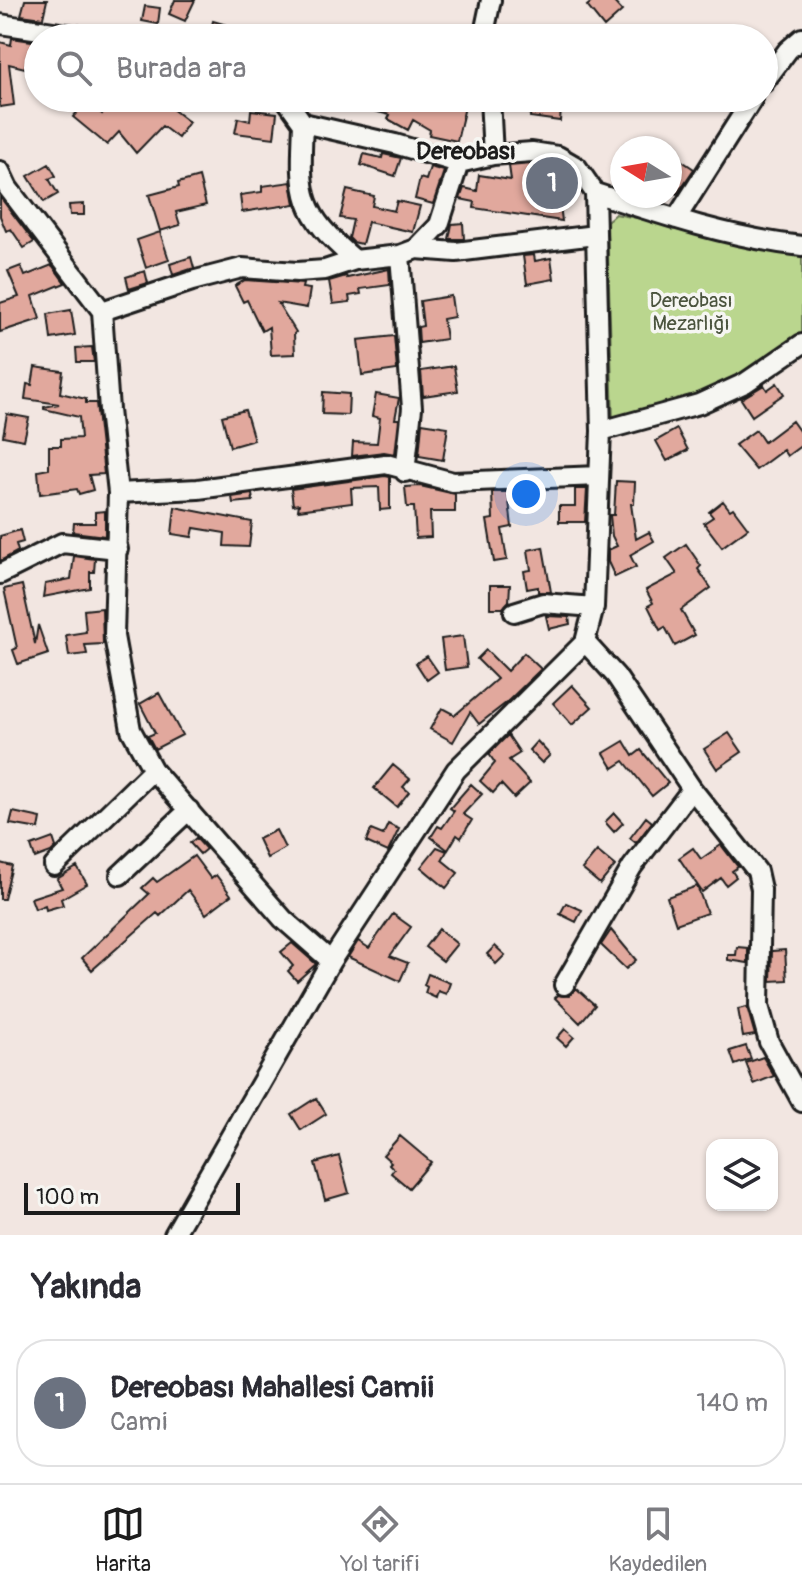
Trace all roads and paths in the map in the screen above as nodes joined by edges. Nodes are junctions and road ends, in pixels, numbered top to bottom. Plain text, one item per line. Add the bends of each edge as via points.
1 (491, 0) edge
2 (0, 24) edge
3 (486, 24) edge
4 (24, 28) edge
5 (802, 38) edge
6 (778, 63) edge
7 (295, 112) edge
8 (491, 112) edge
9 (744, 112) edge
10 (303, 123) junction
11 (493, 155) junction
12 (459, 163) junction
13 (3, 183) edge
14 (595, 193) junction
15 (676, 219) junction
16 (595, 235) junction
17 (802, 246) edge
18 (408, 252) junction
19 (355, 260) junction
20 (102, 311) junction
21 (802, 344) edge
22 (601, 431) junction
23 (405, 472) junction
24 (599, 476) junction
25 (118, 493) junction
26 (118, 549) junction
27 (0, 574) edge
28 (594, 607) junction
29 (514, 612) dead end
30 (585, 642) junction
31 (153, 770) junction
32 (692, 789) junction
33 (189, 810) junction
34 (54, 866) dead end
35 (120, 875) dead end
36 (331, 961) junction
37 (564, 985) dead end
38 (802, 1102) edge
39 (174, 1235) edge

1 - 3 street
2 - 4 street
5 - 6 street
7 - 10 street
8 - 11 street
9 - 15 street
10 - 12 street
10 - 19 street via 301,174 308,209 326,235
11 - 12 street
11 - 14 street via 558,156 577,167
12 - 18 street via 439,225
13 - 20 street
14 - 15 street
14 - 16 street
15 - 17 street
16 - 18 street via 456,252
16 - 22 street
18 - 19 street
18 - 23 street via 412,408
19 - 20 street via 297,272 242,268
20 - 25 street
21 - 22 street via 745,383 699,404
22 - 24 street
23 - 24 street via 453,482
23 - 25 street via 386,464 198,489
24 - 28 street
25 - 26 street
26 - 27 street via 62,543
26 - 31 street via 114,636 131,730
28 - 29 street via 543,603
28 - 30 street
30 - 32 street via 616,676
30 - 36 street via 456,770
31 - 33 street
31 - 34 street
32 - 37 street via 632,867
32 - 38 street via 757,871 759,1006 769,1042
33 - 35 street
33 - 36 street via 283,919
36 - 39 street

